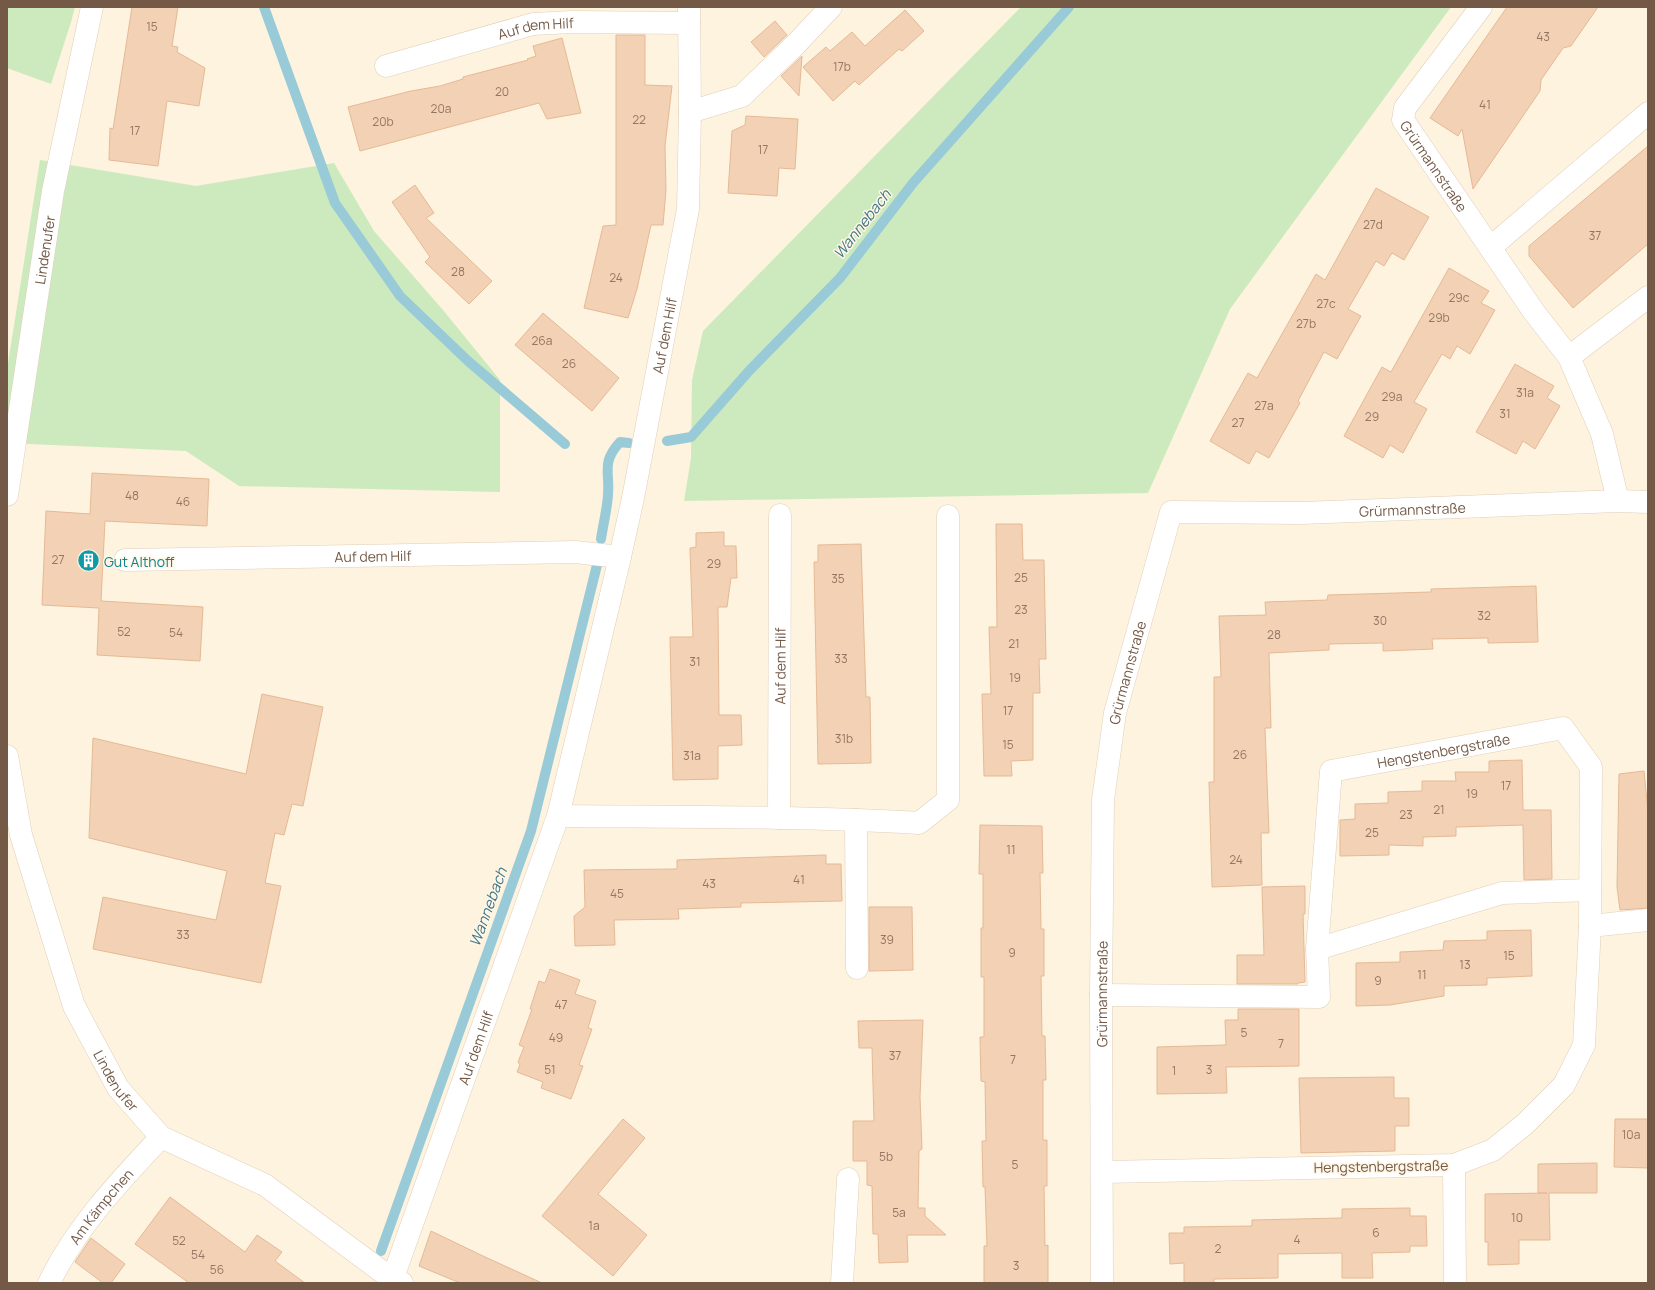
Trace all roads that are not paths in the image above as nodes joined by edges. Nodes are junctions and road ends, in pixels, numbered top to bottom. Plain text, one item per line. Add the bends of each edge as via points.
1 (92, 7) edge
2 (831, 7) edge
3 (1481, 7) edge
4 (689, 15) edge
5 (386, 66) dead end
6 (690, 112) junction
7 (1648, 113) edge
8 (1491, 247) junction
9 (1648, 297) edge
10 (1569, 357) junction
11 (7, 495) edge
12 (1618, 501) junction
13 (1648, 502) edge
14 (780, 515) dead end
15 (948, 516) dead end
16 (611, 556) junction
17 (125, 560) dead end
18 (7, 756) edge
19 (558, 816) junction
20 (779, 818) junction
21 (856, 820) junction
22 (1590, 890) junction
23 (1648, 920) edge
24 (1590, 926) junction
25 (1317, 949) junction
26 (857, 968) dead end
27 (1101, 995) junction
28 (161, 1137) junction
29 (1454, 1165) junction
30 (1103, 1172) junction
31 (848, 1178) dead end
32 (395, 1282) edge
33 (49, 1283) edge
34 (842, 1283) edge
35 (1102, 1283) edge
36 (1455, 1283) edge

1 - 11 street, Lindenufer via 53,192
2 - 6 street via 742,96
3 - 8 street, Grürmannstraße via 1405,108 1403,120
4 - 5 street, Auf dem Hilf via 533,24
4 - 6 street, Auf dem Hilf
6 - 16 street, Auf dem Hilf via 688,209 634,498
7 - 8 street
8 - 10 street, Grürmannstraße via 1534,312
9 - 10 street
10 - 12 street, Grürmannstraße via 1602,434
12 - 13 street, Grürmannstraße
12 - 27 street, Grürmannstraße via 1302,513 1171,512 1115,713 1103,800
14 - 20 street, Auf dem Hilf
15 - 21 street via 948,800 919,823
16 - 17 street, Auf dem Hilf via 575,552
16 - 19 street, Auf dem Hilf
18 - 28 street, Lindenufer via 22,835 74,1006 118,1088
19 - 20 street
19 - 32 street, Auf dem Hilf
20 - 21 street
21 - 26 street
22 - 24 street, Hengstenbergstraße
22 - 25 street via 1502,893
22 - 25 street, Hengstenbergstraße via 1591,767 1563,728 1331,771
23 - 24 street
24 - 29 street, Hengstenbergstraße via 1584,1045 1564,1085 1525,1124 1493,1150
25 - 27 street, Hengstenbergstraße via 1319,997
27 - 30 street, Grürmannstraße
28 - 32 street, Lindenufer via 265,1185
28 - 33 street, Am Kämpchen via 77,1233
29 - 30 street, Hengstenbergstraße
29 - 36 street
30 - 35 street, Grürmannstraße
31 - 34 street

